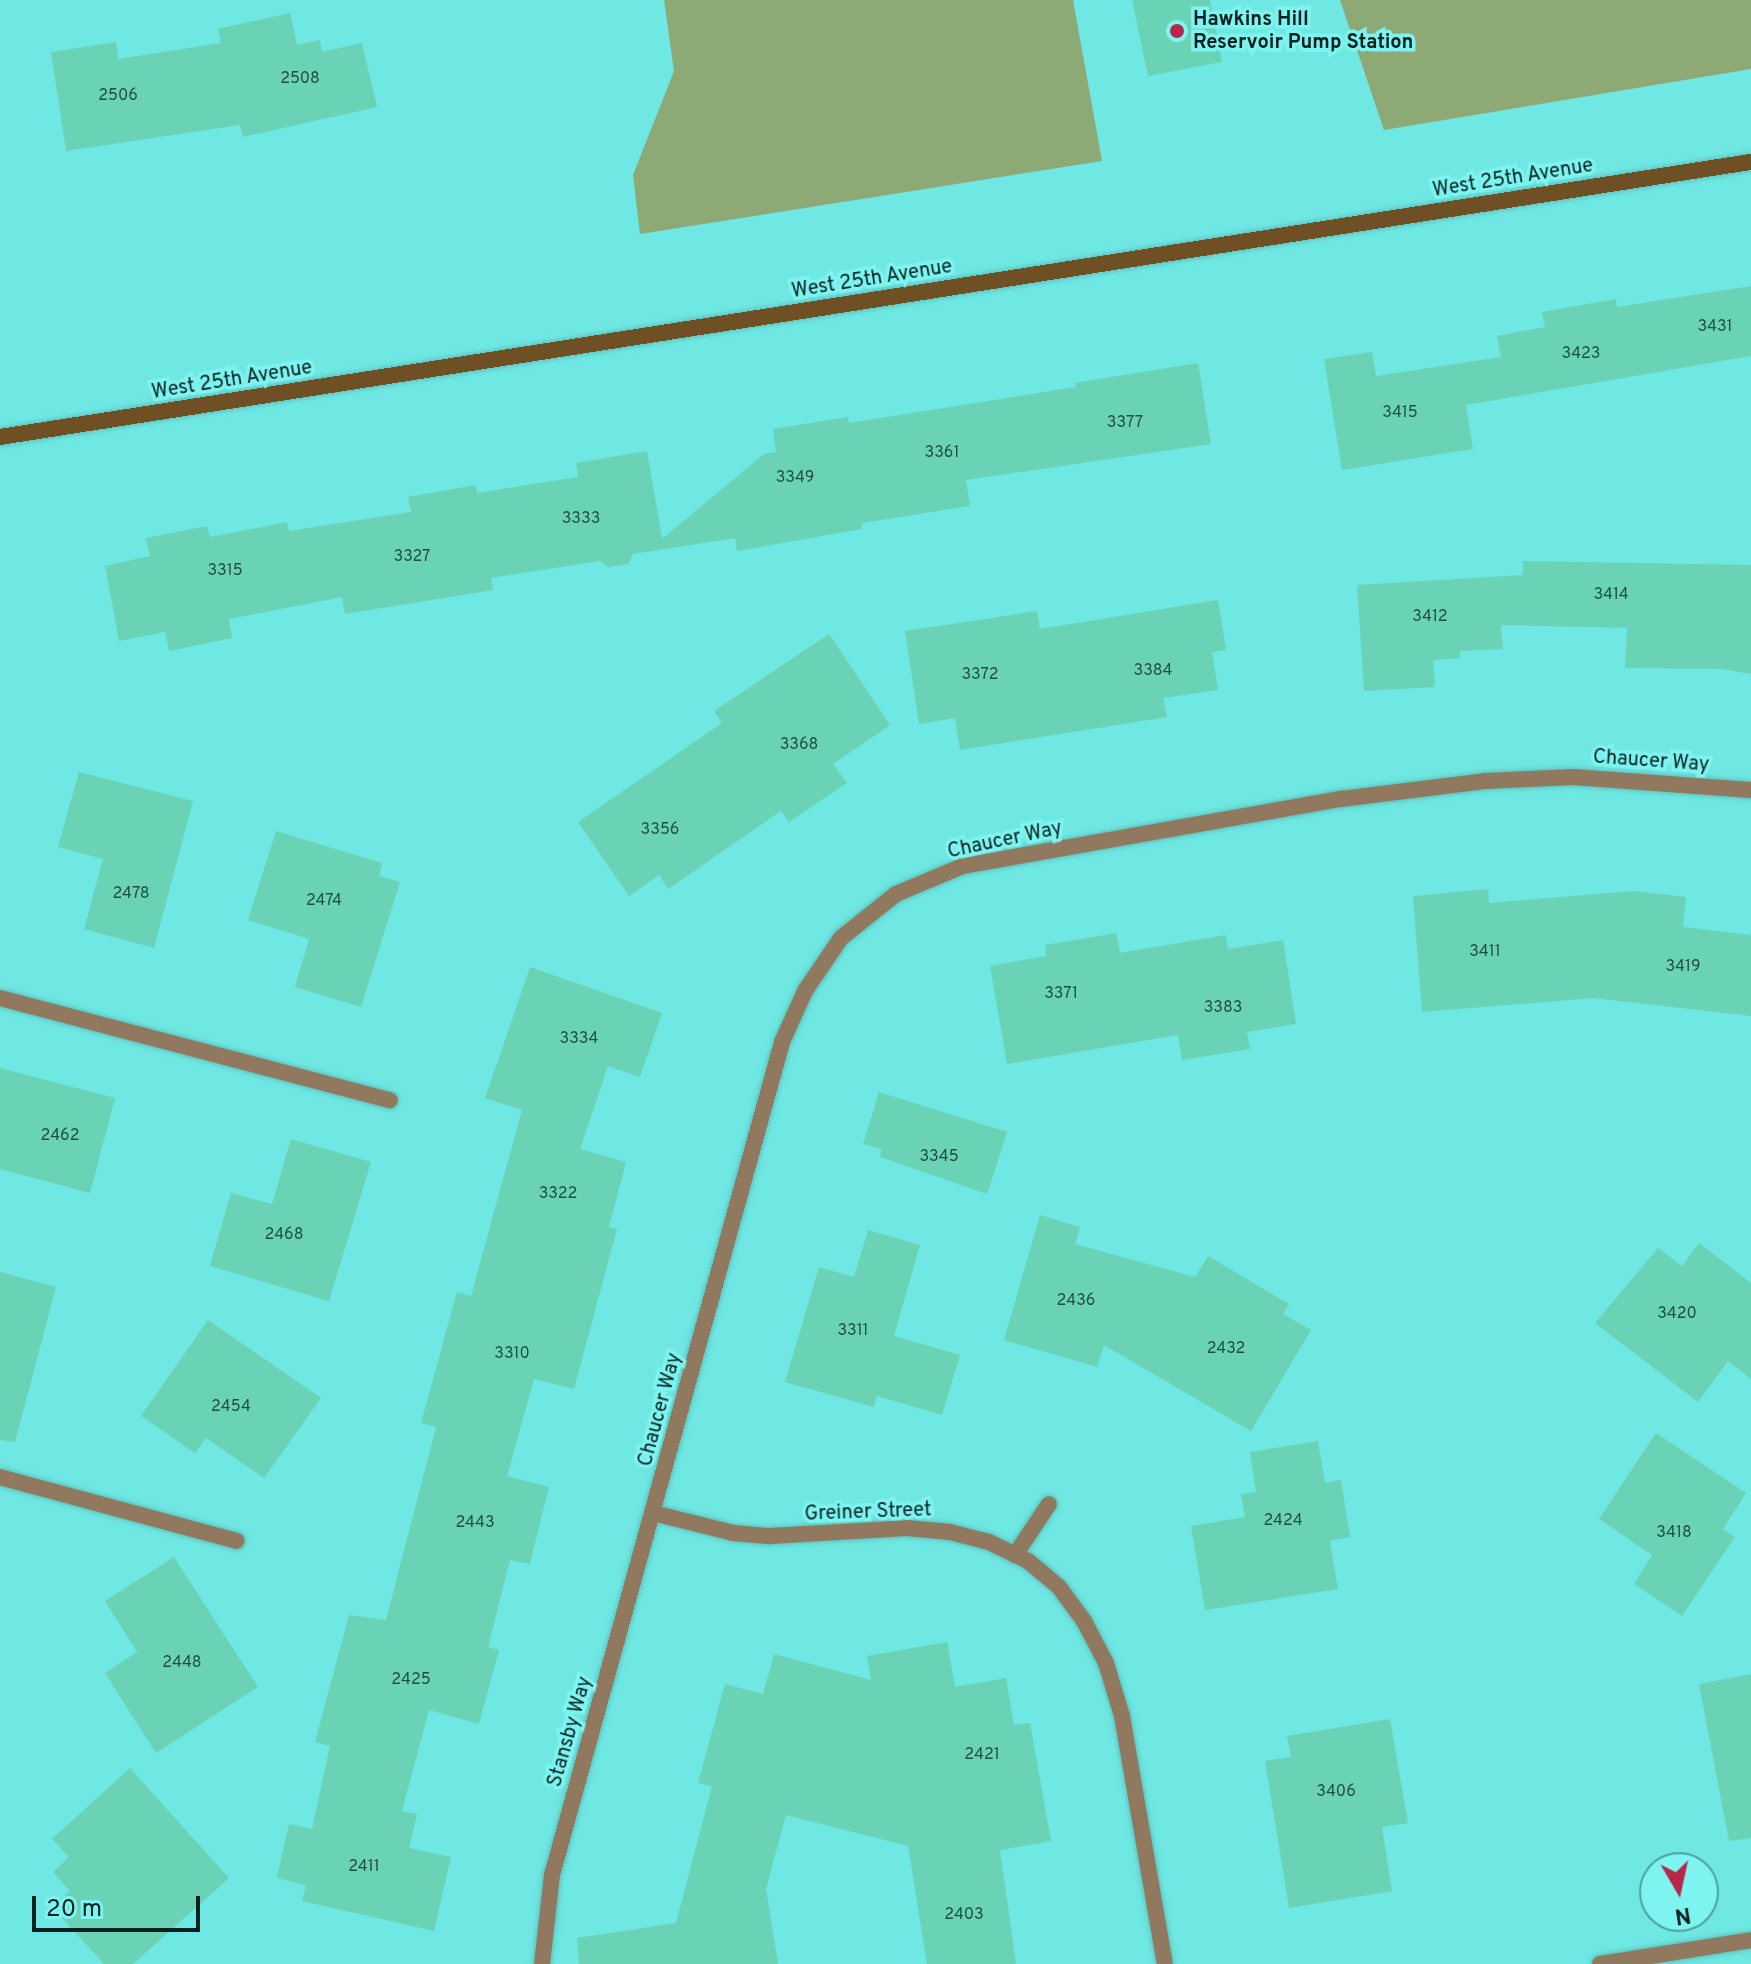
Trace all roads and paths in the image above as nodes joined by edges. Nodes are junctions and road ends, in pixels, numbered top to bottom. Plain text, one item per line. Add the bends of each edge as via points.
1 (1751, 162) edge
2 (0, 437) edge
3 (1751, 790) edge
4 (0, 998) edge
5 (390, 1100) dead end
6 (0, 1477) edge
7 (1049, 1504) dead end
8 (653, 1513) junction
9 (237, 1541) dead end
10 (1015, 1555) junction
11 (1751, 1940) edge
12 (542, 1964) edge
13 (1165, 1964) edge
14 (1600, 1964) edge

1 - 2 street, West 25th Avenue
3 - 8 street, Chaucer Way via 1573,777 1394,791 963,866 896,894 841,938 805,991 782,1042
4 - 5 street
6 - 9 street
7 - 10 street
8 - 10 street, Greiner Street via 703,1527 770,1536 907,1528 950,1532
8 - 12 street, Stansby Way via 552,1875
10 - 13 street, Greiner Street via 1059,1587 1106,1663 1122,1716
11 - 14 street

